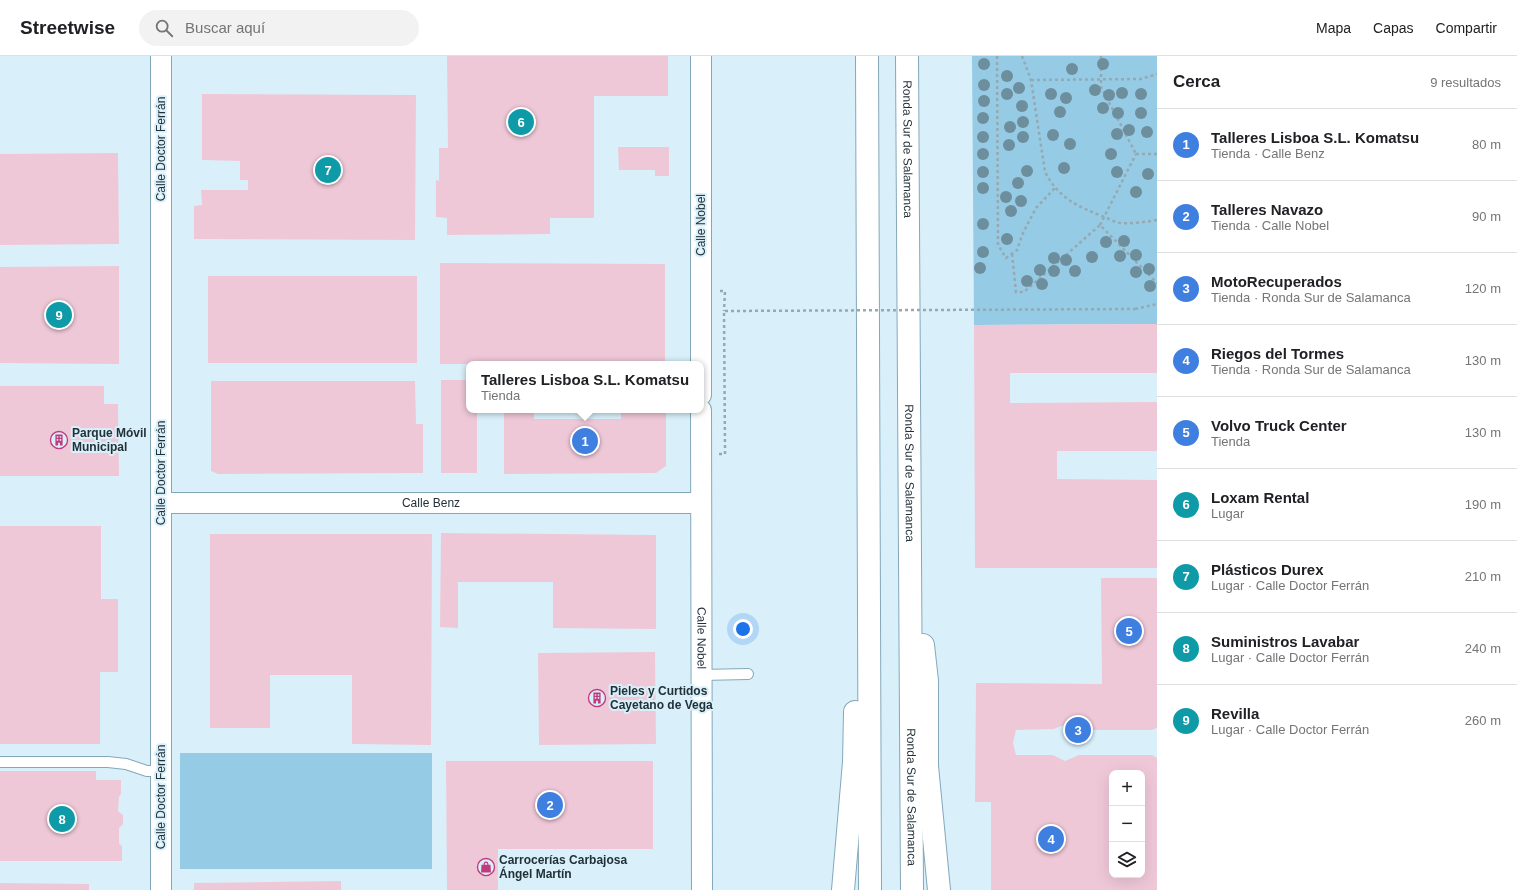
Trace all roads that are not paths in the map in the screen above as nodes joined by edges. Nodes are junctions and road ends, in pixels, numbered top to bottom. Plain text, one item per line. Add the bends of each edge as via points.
1 (161, 56) edge
2 (701, 56) edge
3 (867, 56) edge
4 (907, 56) edge
5 (701, 361) edge
6 (701, 413) edge
7 (161, 503) junction
8 (701, 503) junction
9 (910, 512) junction
10 (870, 521) junction
11 (748, 674) dead end
12 (701, 675) junction
13 (0, 762) edge
14 (161, 771) junction
15 (161, 890) edge
16 (702, 890) edge
17 (843, 890) edge
18 (870, 890) edge
19 (912, 890) edge
20 (939, 890) edge

1 - 7 street, Calle Doctor Ferrán
2 - 5 street, Calle Nobel
3 - 10 highway
4 - 9 highway, Ronda Sur de Salamanca
6 - 8 street, Calle Nobel
7 - 8 street, Calle Benz
7 - 14 street, Calle Doctor Ferrán
8 - 12 street, Calle Nobel
9 - 19 highway, Ronda Sur de Salamanca
9 - 20 highway via 927,681 927,766
10 - 17 highway
10 - 18 highway
11 - 12 lane
12 - 16 street, Calle Nobel
13 - 14 lane via 108,762 136,766 147,771
14 - 15 street, Calle Doctor Ferrán

